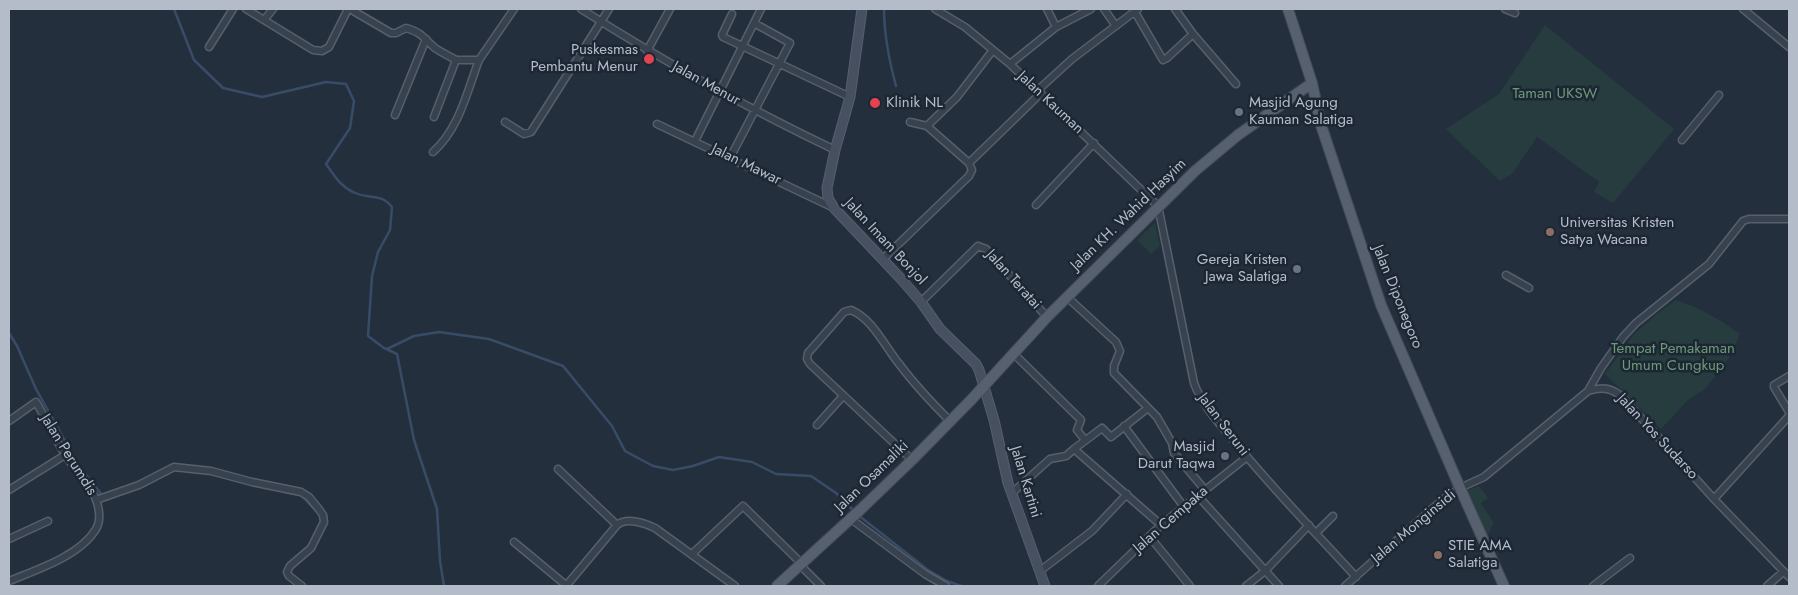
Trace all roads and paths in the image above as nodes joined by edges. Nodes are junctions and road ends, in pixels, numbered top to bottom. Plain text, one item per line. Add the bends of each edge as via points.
1 (233, 9) edge
2 (246, 9) edge
3 (273, 9) edge
4 (349, 9) edge
5 (514, 9) edge
6 (581, 9) edge
7 (609, 9) edge
8 (670, 9) edge
9 (761, 9) edge
10 (862, 9) edge
11 (935, 9) edge
12 (1047, 9) edge
13 (1091, 9) edge
14 (1104, 9) edge
15 (1175, 9) edge
16 (1288, 9) edge
17 (1505, 9) edge
18 (1743, 9) edge
19 (1137, 10) edge
20 (1515, 13) dead end
21 (732, 14) dead end
22 (264, 20) junction
23 (600, 21) junction
24 (754, 23) junction
25 (1116, 26) junction
26 (1056, 27) junction
27 (1194, 34) junction
28 (426, 39) junction
29 (742, 46) junction
30 (209, 47) dead end
31 (1789, 47) edge
32 (993, 50) junction
33 (647, 51) junction
34 (456, 60) junction
35 (479, 60) junction
36 (780, 64) junction
37 (1010, 64) junction
38 (1312, 83) junction
39 (1236, 84) dead end
40 (720, 92) junction
41 (1040, 92) junction
42 (1719, 95) dead end
43 (850, 96) junction
44 (755, 110) junction
45 (395, 115) dead end
46 (434, 117) dead end
47 (505, 122) dead end
48 (910, 122) dead end
49 (657, 124) dead end
50 (927, 126) junction
51 (1682, 140) dead end
52 (695, 141) junction
53 (1094, 143) junction
54 (835, 150) junction
55 (433, 152) dead end
56 (730, 158) junction
57 (969, 163) junction
58 (1036, 205) dead end
59 (1158, 206) junction
60 (834, 208) junction
61 (1789, 219) edge
62 (883, 259) junction
63 (1506, 275) dead end
64 (1529, 288) dead end
65 (1067, 297) junction
66 (921, 302) junction
67 (1047, 317) junction
68 (1013, 353) junction
69 (1789, 376) edge
70 (983, 385) junction
71 (1588, 391) junction
72 (843, 396) junction
73 (1148, 408) junction
74 (1789, 412) edge
75 (1789, 416) edge
76 (9, 421) edge
77 (950, 421) junction
78 (817, 425) dead end
79 (1124, 426) junction
80 (1085, 440) junction
81 (1074, 449) junction
82 (65, 455) junction
83 (1247, 457) junction
84 (912, 460) junction
85 (558, 469) dead end
86 (1460, 488) junction
87 (9, 490) edge
88 (1205, 490) junction
89 (1012, 492) junction
90 (1127, 494) junction
91 (1198, 496) junction
92 (102, 498) junction
93 (1714, 499) junction
94 (1184, 507) junction
95 (854, 516) junction
96 (1333, 516) dead end
97 (48, 521) dead end
98 (617, 525) junction
99 (1161, 525) junction
100 (1309, 525) junction
101 (1316, 533) junction
102 (1150, 537) junction
103 (9, 539) edge
104 (514, 542) dead end
105 (692, 554) junction
106 (1630, 558) dead end
107 (800, 564) junction
108 (1265, 570) junction
109 (1040, 572) junction
110 (1783, 572) junction
111 (1356, 577) junction
112 (1789, 577) edge
113 (9, 581) edge
114 (302, 586) edge
115 (567, 586) edge
116 (735, 586) edge
117 (778, 586) edge
118 (821, 586) edge
119 (946, 586) edge
120 (1045, 586) edge
121 (1098, 586) edge
122 (1190, 586) edge
123 (1246, 586) edge
124 (1279, 586) edge
125 (1347, 586) edge
126 (1504, 586) edge
127 (1593, 586) edge
128 (1767, 586) edge

1 - 30 street
2 - 22 street
3 - 22 street
4 - 22 street via 329,47 322,51 313,50
4 - 28 street via 391,33 406,28
5 - 35 street
6 - 23 street, Jalan Menur
7 - 23 street
8 - 33 street
9 - 24 street
10 - 43 main road, Jalan Imam Bonjol
11 - 32 street, Jalan Kauman via 965,27
12 - 26 street
13 - 26 street
14 - 25 street
15 - 27 street
16 - 38 main road, Jalan Diponegoro
17 - 20 street
18 - 31 street
19 - 25 street
19 - 27 street via 1163,60
21 - 29 street via 722,36
23 - 33 street, Jalan Menur
23 - 47 street via 531,132 524,134
24 - 29 street
24 - 36 street via 790,42
25 - 41 street via 1072,59
26 - 37 street
27 - 39 street
28 - 34 street
28 - 45 street
29 - 36 street
29 - 40 street
32 - 37 street, Jalan Kauman
32 - 50 street via 957,97
33 - 40 street, Jalan Menur
34 - 35 street
34 - 46 street
35 - 55 street via 456,122 444,142
36 - 43 street
36 - 44 street
37 - 41 street, Jalan Kauman
38 - 59 main road, Jalan KH. Wahid Hasyim via 1238,136
38 - 86 main road, Jalan Diponegoro via 1321,126 1381,305
40 - 44 street, Jalan Menur
40 - 52 street
41 - 53 street, Jalan Kauman
41 - 57 street
42 - 51 street
43 - 54 main road, Jalan Imam Bonjol
44 - 54 street, Jalan Menur
44 - 56 street
48 - 50 street
49 - 52 street, Jalan Mawar
50 - 57 street
52 - 56 street, Jalan Mawar
53 - 58 street
53 - 59 street, Jalan Kauman
54 - 60 main road, Jalan Imam Bonjol via 827,188
56 - 60 street, Jalan Mawar
57 - 62 street via 972,168 969,176
59 - 65 main road, Jalan KH. Wahid Hasyim
59 - 83 street, Jalan Seruni via 1194,383 1204,404
60 - 62 main road, Jalan Imam Bonjol
61 - 71 street via 1749,219 1743,222 1709,264 1636,323 1601,368
62 - 66 main road, Jalan Imam Bonjol
63 - 64 street
65 - 67 main road, Jalan KH. Wahid Hasyim
65 - 73 street via 1116,342 1120,351 1114,373
66 - 67 street, Jalan Teratai via 978,246 986,249
66 - 70 main road, Jalan Imam Bonjol via 940,329 976,364
67 - 68 main road, Jalan KH. Wahid Hasyim
68 - 70 main road, Jalan KH. Wahid Hasyim
68 - 80 street via 1081,420 1077,430
69 - 74 street via 1774,385
70 - 77 main road, Jalan Osamaliki
70 - 89 main road, Jalan Kartini
71 - 86 street via 1484,477
71 - 93 street, Jalan Yos Sudarso via 1604,388 1619,394
72 - 77 street via 807,359 808,353 844,312 851,310 866,319 900,366
72 - 78 street
72 - 84 street
73 - 79 street
73 - 88 street via 1164,428 1174,453
75 - 93 street
76 - 82 street, Jalan Perumdis via 36,402
77 - 84 main road, Jalan Osamaliki
79 - 80 street via 1111,437 1102,428
79 - 94 street
80 - 81 street
81 - 89 street via 1066,456 1050,459
81 - 90 street
82 - 87 street
82 - 92 street, Jalan Perumdis
83 - 88 street, Jalan Cempaka
83 - 100 street, Jalan Seruni
84 - 95 main road, Jalan Osamaliki
85 - 98 street
86 - 111 street, Jalan Monginsidi
86 - 126 main road, Jalan Diponegoro
88 - 91 street, Jalan Cempaka
89 - 109 main road, Jalan Kartini
90 - 99 street
90 - 109 street via 1082,540
91 - 94 street, Jalan Cempaka
91 - 108 street
92 - 113 street, Jalan Perumdis via 96,530 81,545 52,563
92 - 114 street via 140,485 174,467 211,470 301,492 318,508 324,522 311,548 287,572
93 - 110 street, Jalan Yos Sudarso
94 - 99 street, Jalan Cempaka
95 - 107 main road, Jalan Osamaliki
95 - 119 street via 926,574
96 - 101 street
97 - 103 street
98 - 105 street via 626,521 647,525
98 - 115 street
99 - 102 street, Jalan Cempaka
100 - 101 street, Jalan Seruni
100 - 108 street
101 - 111 street, Jalan Seruni
102 - 121 street, Jalan Cempaka
102 - 122 street
104 - 115 street
105 - 107 street via 743,506
105 - 116 street
106 - 127 street
107 - 117 main road, Jalan Osamaliki
107 - 118 street
108 - 123 street
108 - 124 street
109 - 120 main road, Jalan Kartini
110 - 112 street, Jalan Yos Sudarso
110 - 128 street
111 - 125 street, Jalan Monginsidi

